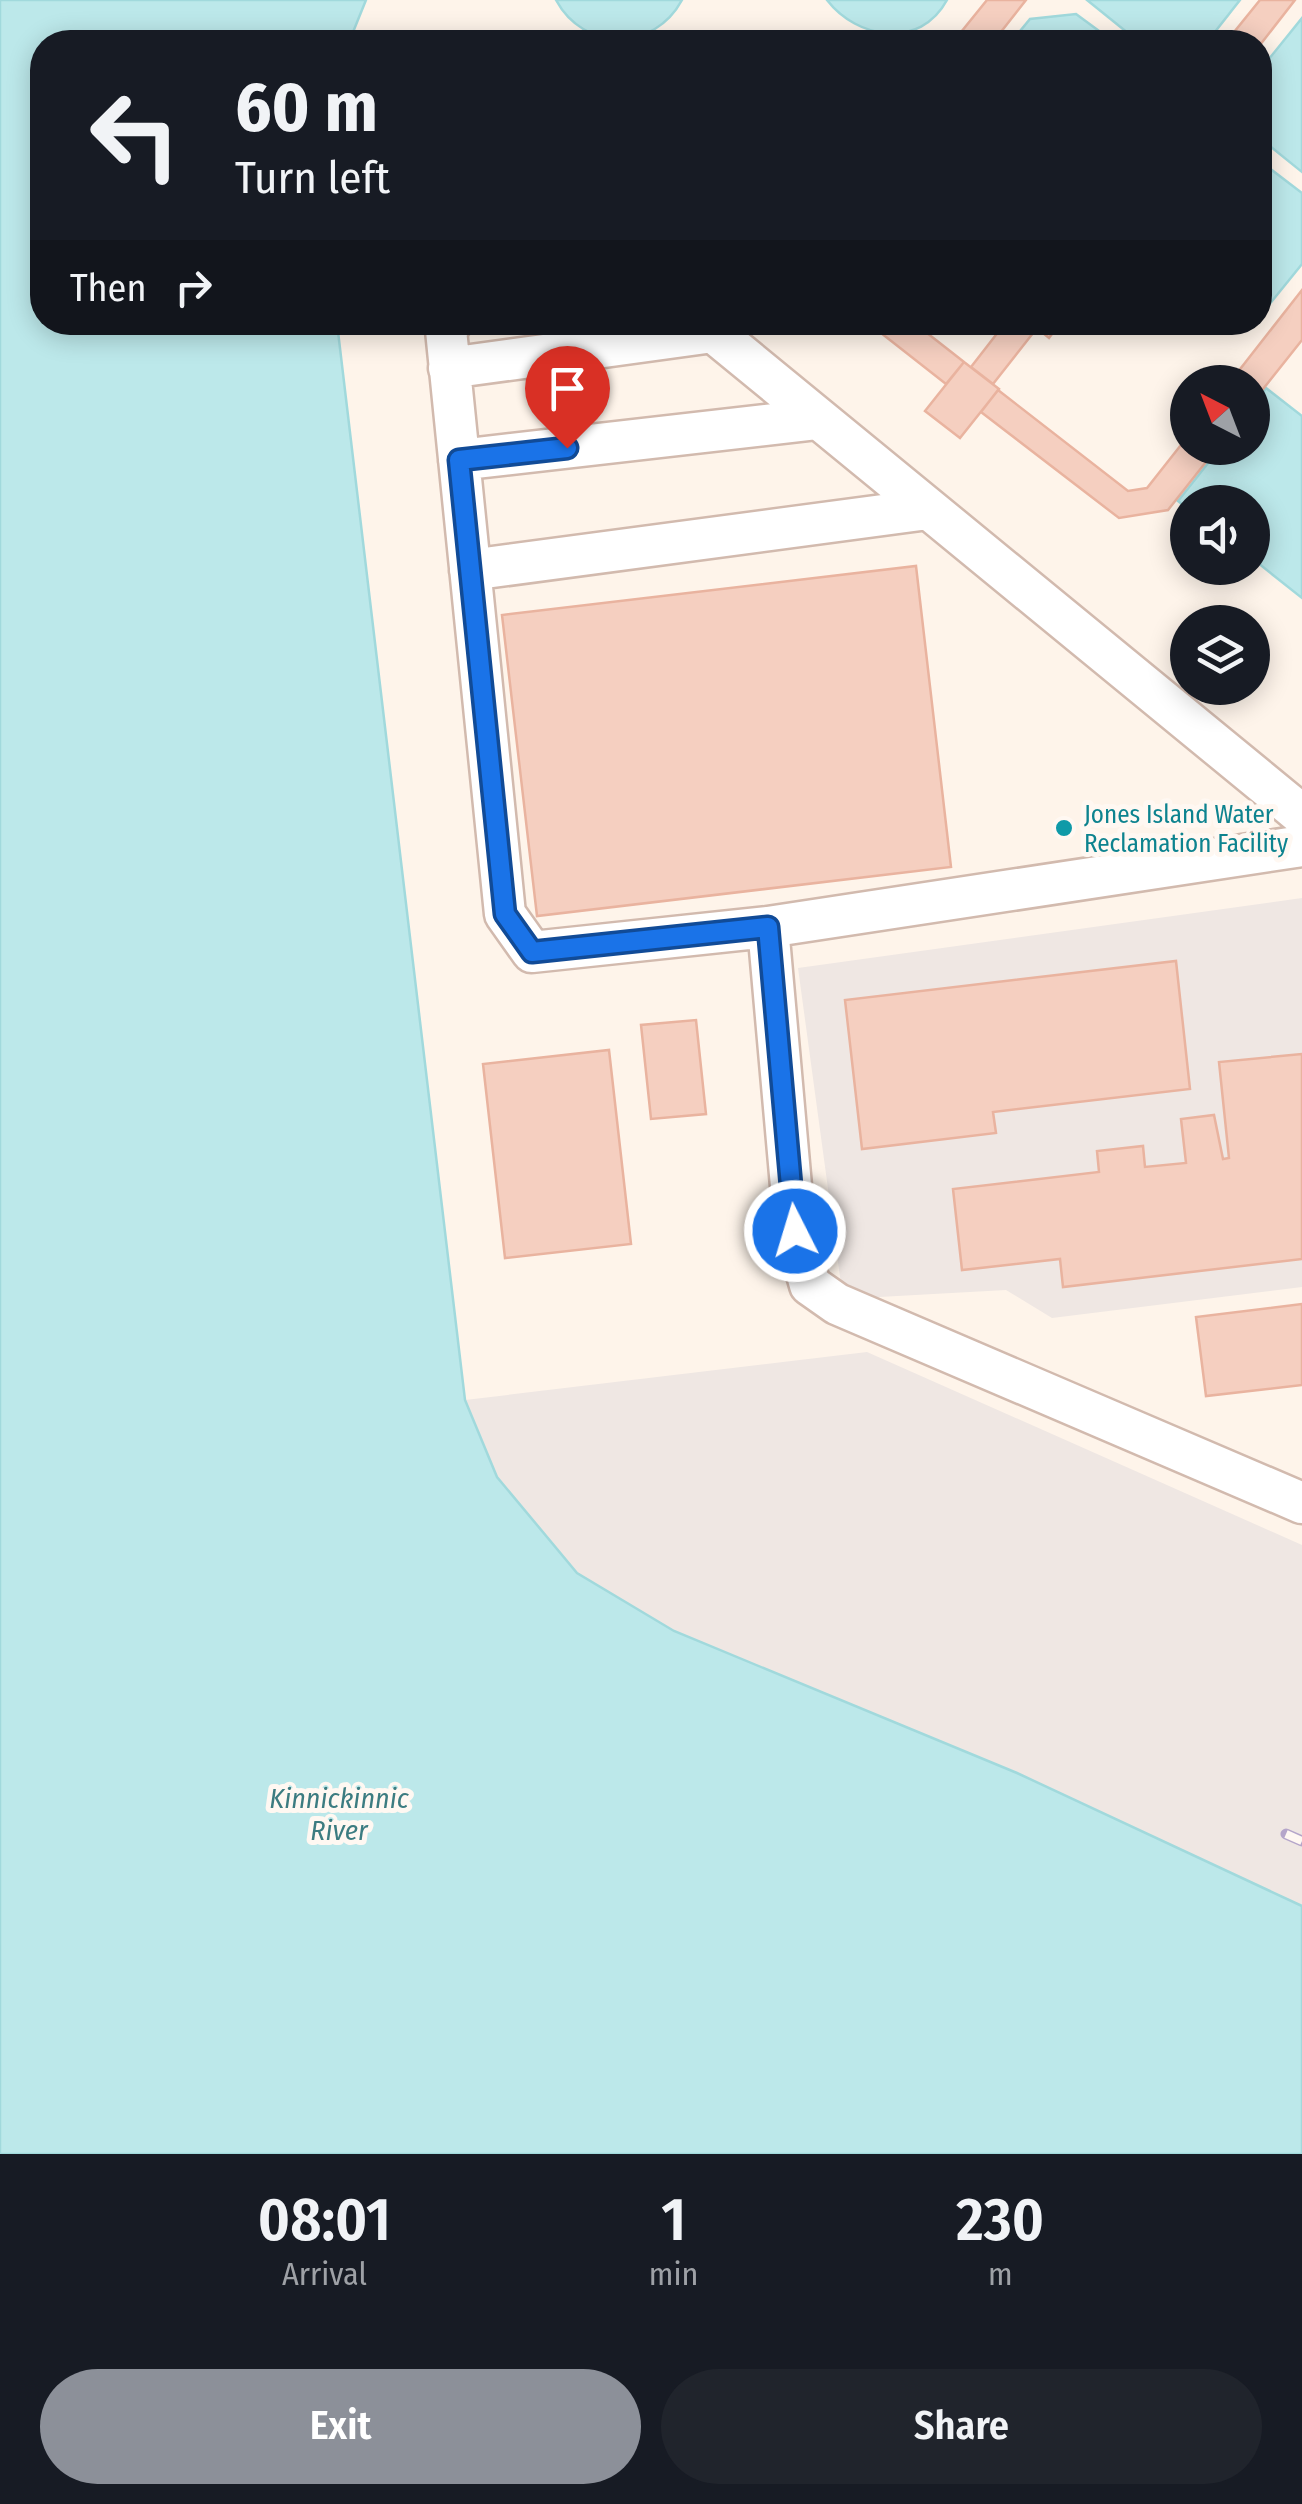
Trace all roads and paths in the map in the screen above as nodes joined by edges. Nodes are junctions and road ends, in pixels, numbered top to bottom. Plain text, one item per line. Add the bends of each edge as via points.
1 (447, 335) edge
2 (662, 335) edge
3 (716, 335) edge
4 (450, 368) junction
5 (818, 419) junction
6 (459, 460) junction
7 (928, 509) junction
8 (470, 570) junction
9 (1302, 815) edge
10 (1302, 846) edge
11 (768, 927) junction
12 (1302, 1504) edge

1 - 4 lane
2 - 4 lane
3 - 5 lane
4 - 6 lane
5 - 6 lane
5 - 7 lane
6 - 8 lane
7 - 8 lane
7 - 9 lane
8 - 11 lane via 505,914 532,952
10 - 11 lane
11 - 12 lane via 795,1231 810,1285 837,1304

